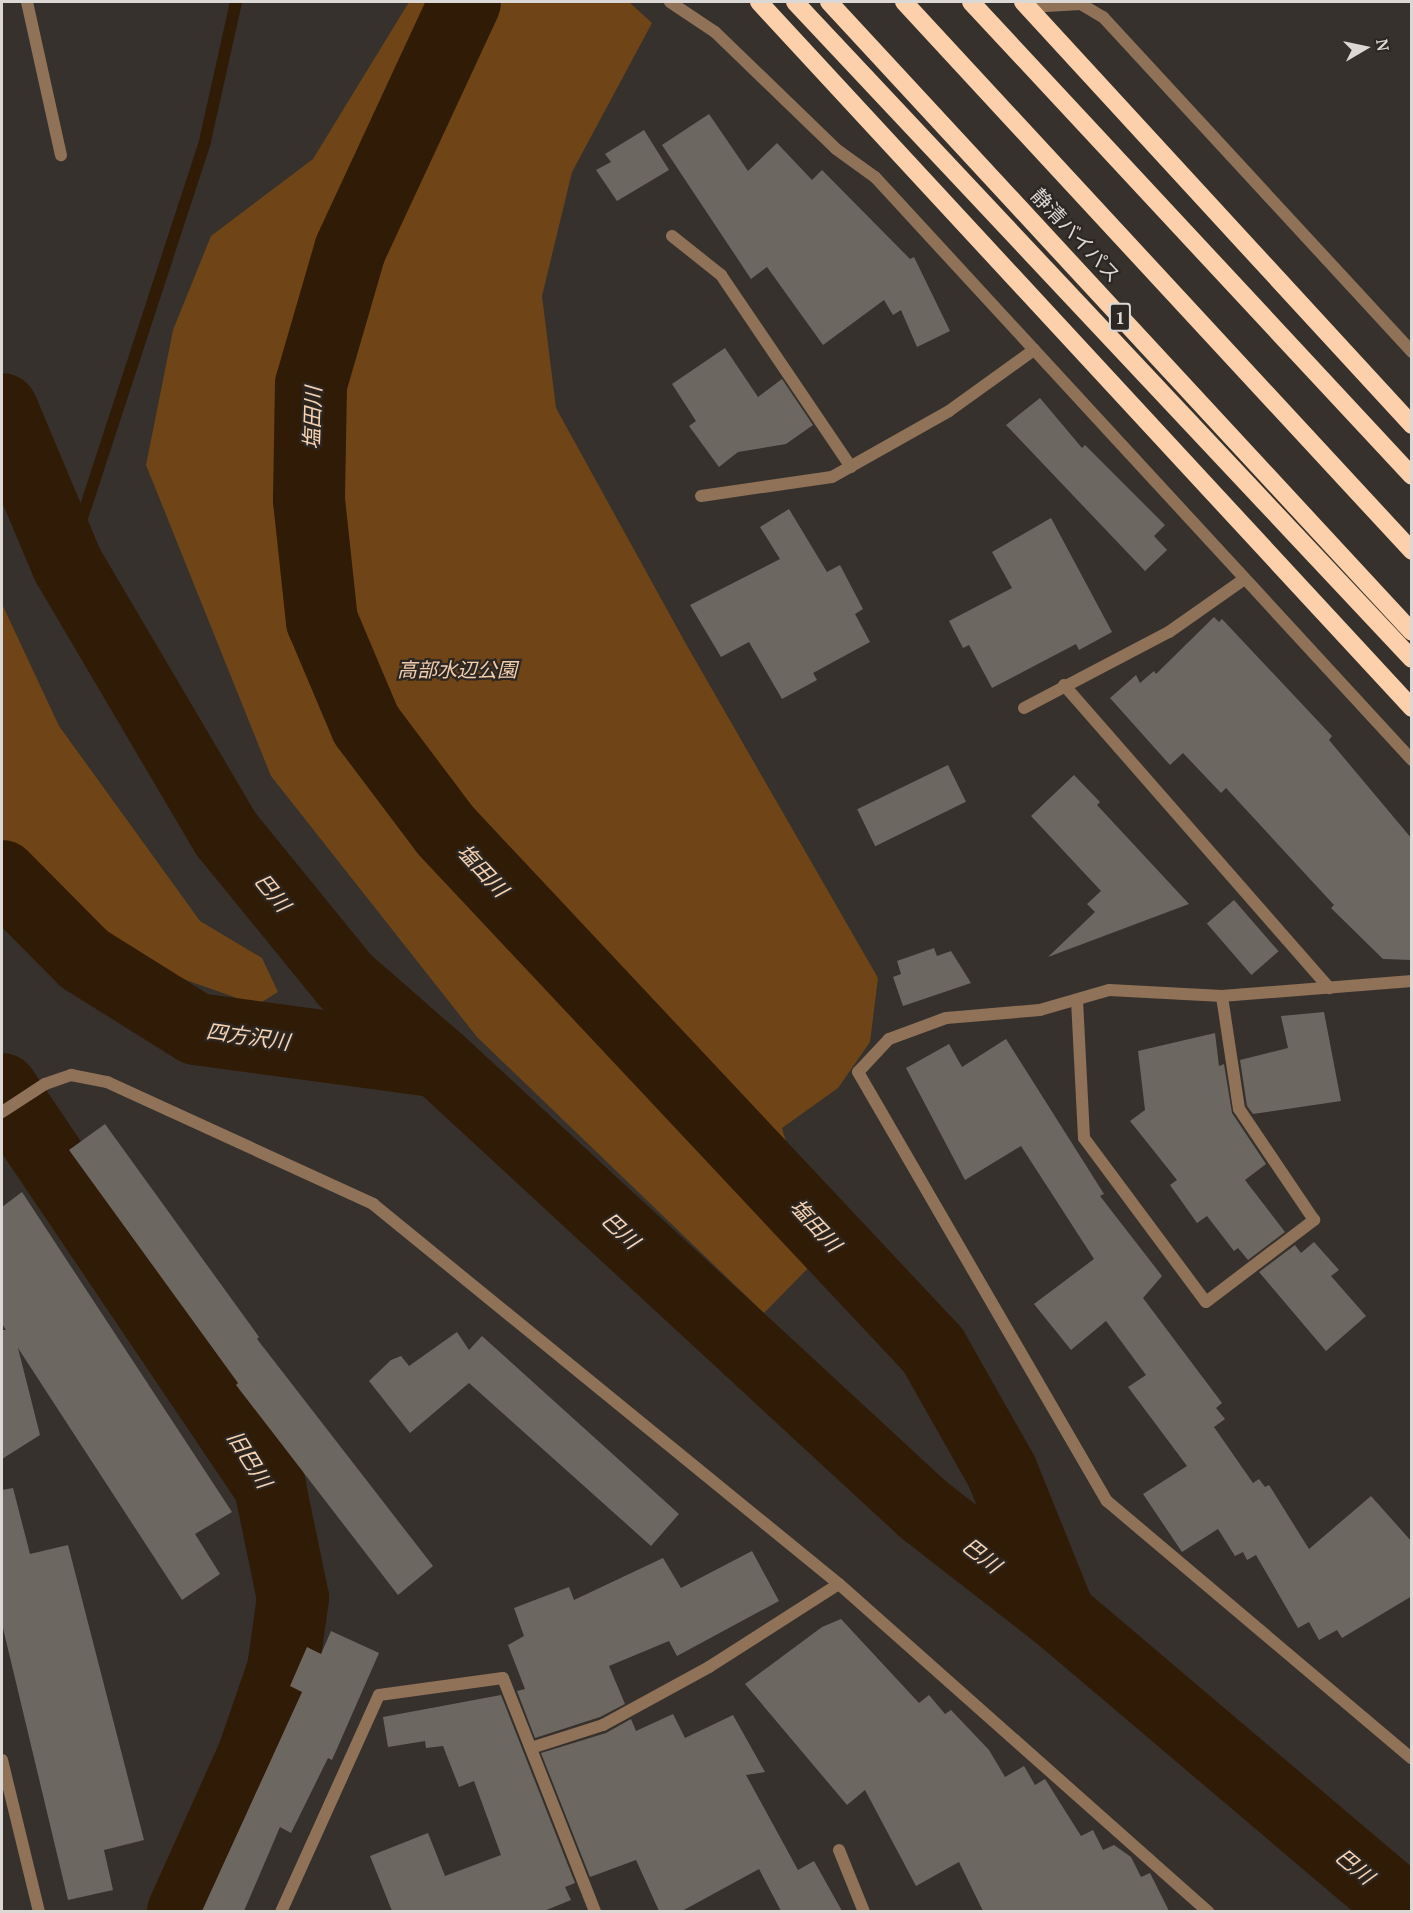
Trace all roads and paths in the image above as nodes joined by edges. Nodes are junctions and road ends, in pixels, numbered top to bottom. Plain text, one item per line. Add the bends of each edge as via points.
1 (27, 2) edge
2 (670, 2) edge
3 (759, 2) edge
4 (795, 2) edge
5 (829, 2) edge
6 (904, 2) edge
7 (971, 2) edge
8 (1080, 3) edge
9 (1025, 4) edge
10 (61, 155) dead end
11 (672, 236) dead end
12 (1034, 350) junction
13 (1412, 352) edge
14 (1412, 425) edge
15 (851, 467) junction
16 (1412, 476) edge
17 (701, 496) dead end
18 (1412, 551) edge
19 (1244, 580) junction
20 (1412, 632) edge
21 (1412, 659) edge
22 (1064, 685) junction
23 (1024, 708) dead end
24 (1412, 708) edge
25 (1412, 760) edge
26 (1412, 981) edge
27 (1329, 988) junction
28 (1222, 996) junction
29 (1077, 1000) junction
30 (2, 1112) edge
31 (839, 1584) junction
32 (531, 1748) junction
33 (2, 1760) edge
34 (1412, 1760) edge
35 (839, 1850) dead end
36 (39, 1911) edge
37 (281, 1911) edge
38 (592, 1911) edge
39 (864, 1911) edge
40 (1209, 1911) edge

1 - 10 street
2 - 12 street via 715,32 836,149 875,177
3 - 24 highway
4 - 21 highway
5 - 20 highway, 静清バイパス / 1
6 - 18 highway, 静清バイパス
7 - 16 highway
8 - 9 street
8 - 13 street via 1103,17
9 - 14 highway
11 - 15 street via 721,275
12 - 15 street via 949,411
12 - 19 street
15 - 17 street via 832,477
19 - 22 street via 1169,632
19 - 25 street
22 - 23 street
22 - 27 street
26 - 27 street
27 - 28 street
28 - 29 street via 1109,990
28 - 29 street via 1239,1109 1314,1220 1206,1302 1084,1138
29 - 34 street via 1040,1010 946,1018 889,1039 858,1072 1107,1501
30 - 31 street via 45,1084 71,1075 107,1082 373,1204
31 - 32 street via 709,1667 603,1725
31 - 40 street
32 - 37 street via 503,1678 380,1695
32 - 38 street
33 - 36 street
35 - 39 street

